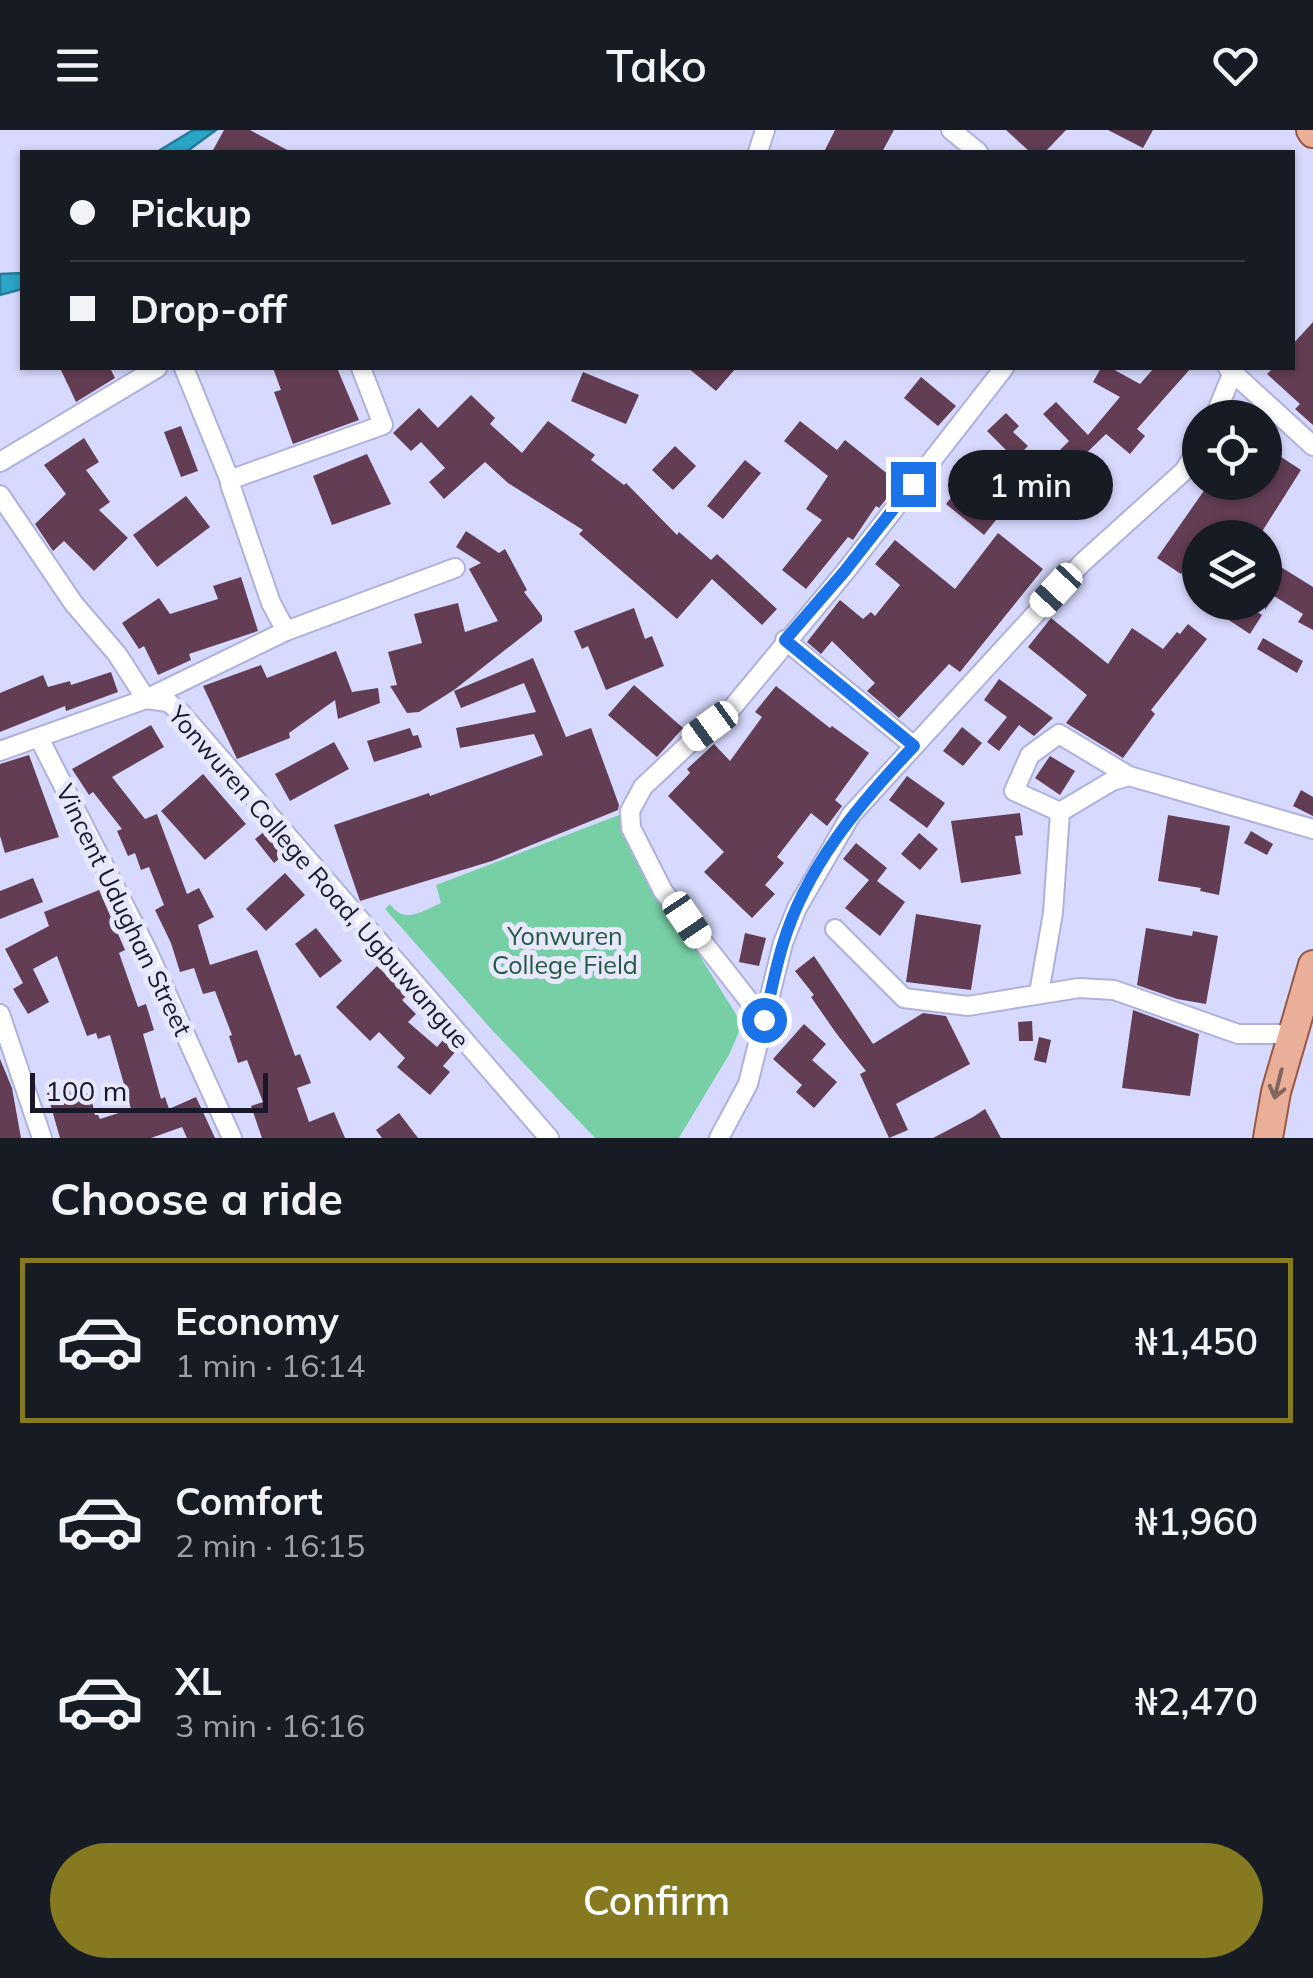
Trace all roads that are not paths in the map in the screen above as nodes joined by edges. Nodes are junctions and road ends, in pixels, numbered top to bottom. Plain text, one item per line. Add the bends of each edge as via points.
1 (951, 130) edge
2 (976, 150) edge
3 (154, 370) edge
4 (185, 370) edge
5 (362, 370) edge
6 (1002, 370) edge
7 (1231, 370) edge
8 (1220, 400) edge
9 (1313, 446) edge
10 (0, 462) edge
11 (1182, 473) edge
12 (231, 482) junction
13 (0, 495) edge
14 (455, 568) dead end
15 (286, 632) junction
16 (785, 640) junction
17 (146, 699) junction
18 (39, 738) junction
19 (914, 746) junction
20 (0, 752) edge
21 (1129, 776) junction
22 (1060, 812) junction
23 (1313, 829) edge
24 (835, 929) dead end
25 (1313, 964) edge
26 (1039, 993) junction
27 (0, 1014) edge
28 (764, 1020) junction
29 (1292, 1034) junction
30 (42, 1138) edge
31 (232, 1138) edge
32 (550, 1138) edge
33 (720, 1138) edge
34 (1268, 1138) edge

1 - 2 street
3 - 10 street
4 - 12 street
5 - 12 street via 383,424
6 - 16 street
7 - 8 street
7 - 9 street
11 - 19 street via 1082,563
12 - 15 street
13 - 17 street
14 - 15 street
15 - 17 street
16 - 19 street
16 - 28 street via 727,714 644,788 630,811 631,828 662,891
17 - 18 street, Yonwuren College Road, Ugbuwangue
17 - 32 street, Yonwuren College Road, Ugbuwangue via 168,702 181,713
18 - 20 street, Yonwuren College Road, Ugbuwangue
18 - 31 street, Vincent Udughan Street
19 - 28 street via 851,816 823,859 783,943
21 - 22 street
21 - 22 street via 1059,734 1030,755 1014,791
21 - 23 street
22 - 26 street
24 - 26 street via 904,998 968,1006
25 - 29 main road
26 - 29 street via 1114,990 1238,1034
27 - 30 street
28 - 33 street via 748,1084
29 -> 34 main road

